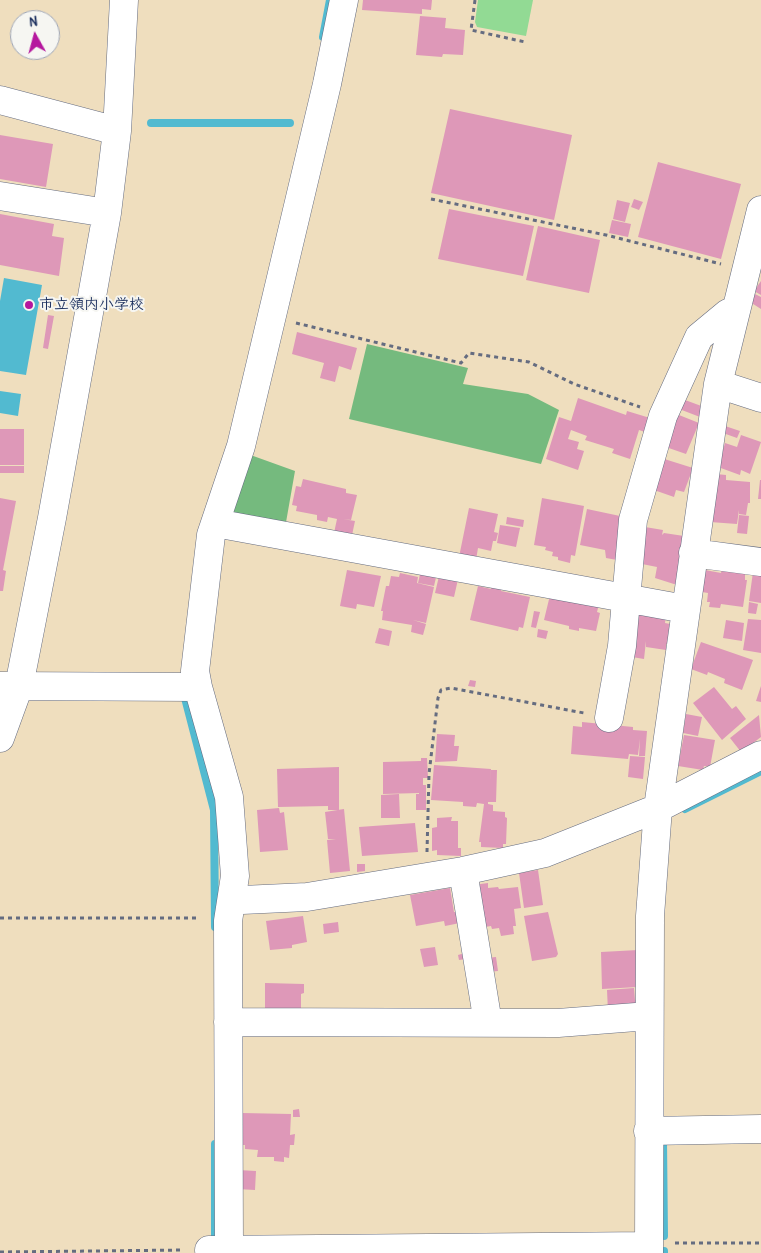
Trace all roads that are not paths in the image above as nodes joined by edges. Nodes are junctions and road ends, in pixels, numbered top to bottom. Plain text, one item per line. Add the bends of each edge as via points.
1 (124, 0) edge
2 (344, 0) edge
3 (0, 100) edge
4 (117, 131) junction
5 (0, 196) edge
6 (107, 213) junction
7 (759, 222) edge
8 (735, 310) junction
9 (718, 384) junction
10 (761, 398) edge
11 (215, 523) junction
12 (693, 553) junction
13 (761, 562) edge
14 (628, 598) junction
15 (685, 609) junction
16 (9, 686) edge
17 (198, 687) junction
18 (609, 718) road end
19 (0, 738) edge
20 (761, 755) edge
21 (658, 808) junction
22 (463, 871) junction
23 (232, 896) junction
24 (649, 1016) junction
25 (228, 1022) junction
26 (488, 1023) junction
27 (761, 1129) edge
28 (648, 1131) junction
29 (649, 1247) edge
30 (223, 1251) edge

1 - 4 street
2 - 11 street via 241,446
3 - 4 street
4 - 6 street
5 - 6 street
6 - 16 street via 52,518
7 - 8 street
8 - 9 street
8 - 14 street via 699,337 663,416 633,520
9 - 10 street
9 - 12 street
11 - 14 street
11 - 17 street via 195,671
12 - 13 street
12 - 15 street
14 - 15 street
14 - 18 street
15 - 21 street
16 - 17 street
16 - 19 street
17 - 23 street via 229,797 235,876
20 - 21 street
21 - 22 street via 545,853
21 - 24 street via 650,916
22 - 23 street via 308,897 242,900
22 - 26 street
23 - 25 street via 228,922
24 - 26 street via 558,1023
24 - 28 street
25 - 26 street
25 - 30 street
27 - 28 street
28 - 29 street
29 - 30 street

